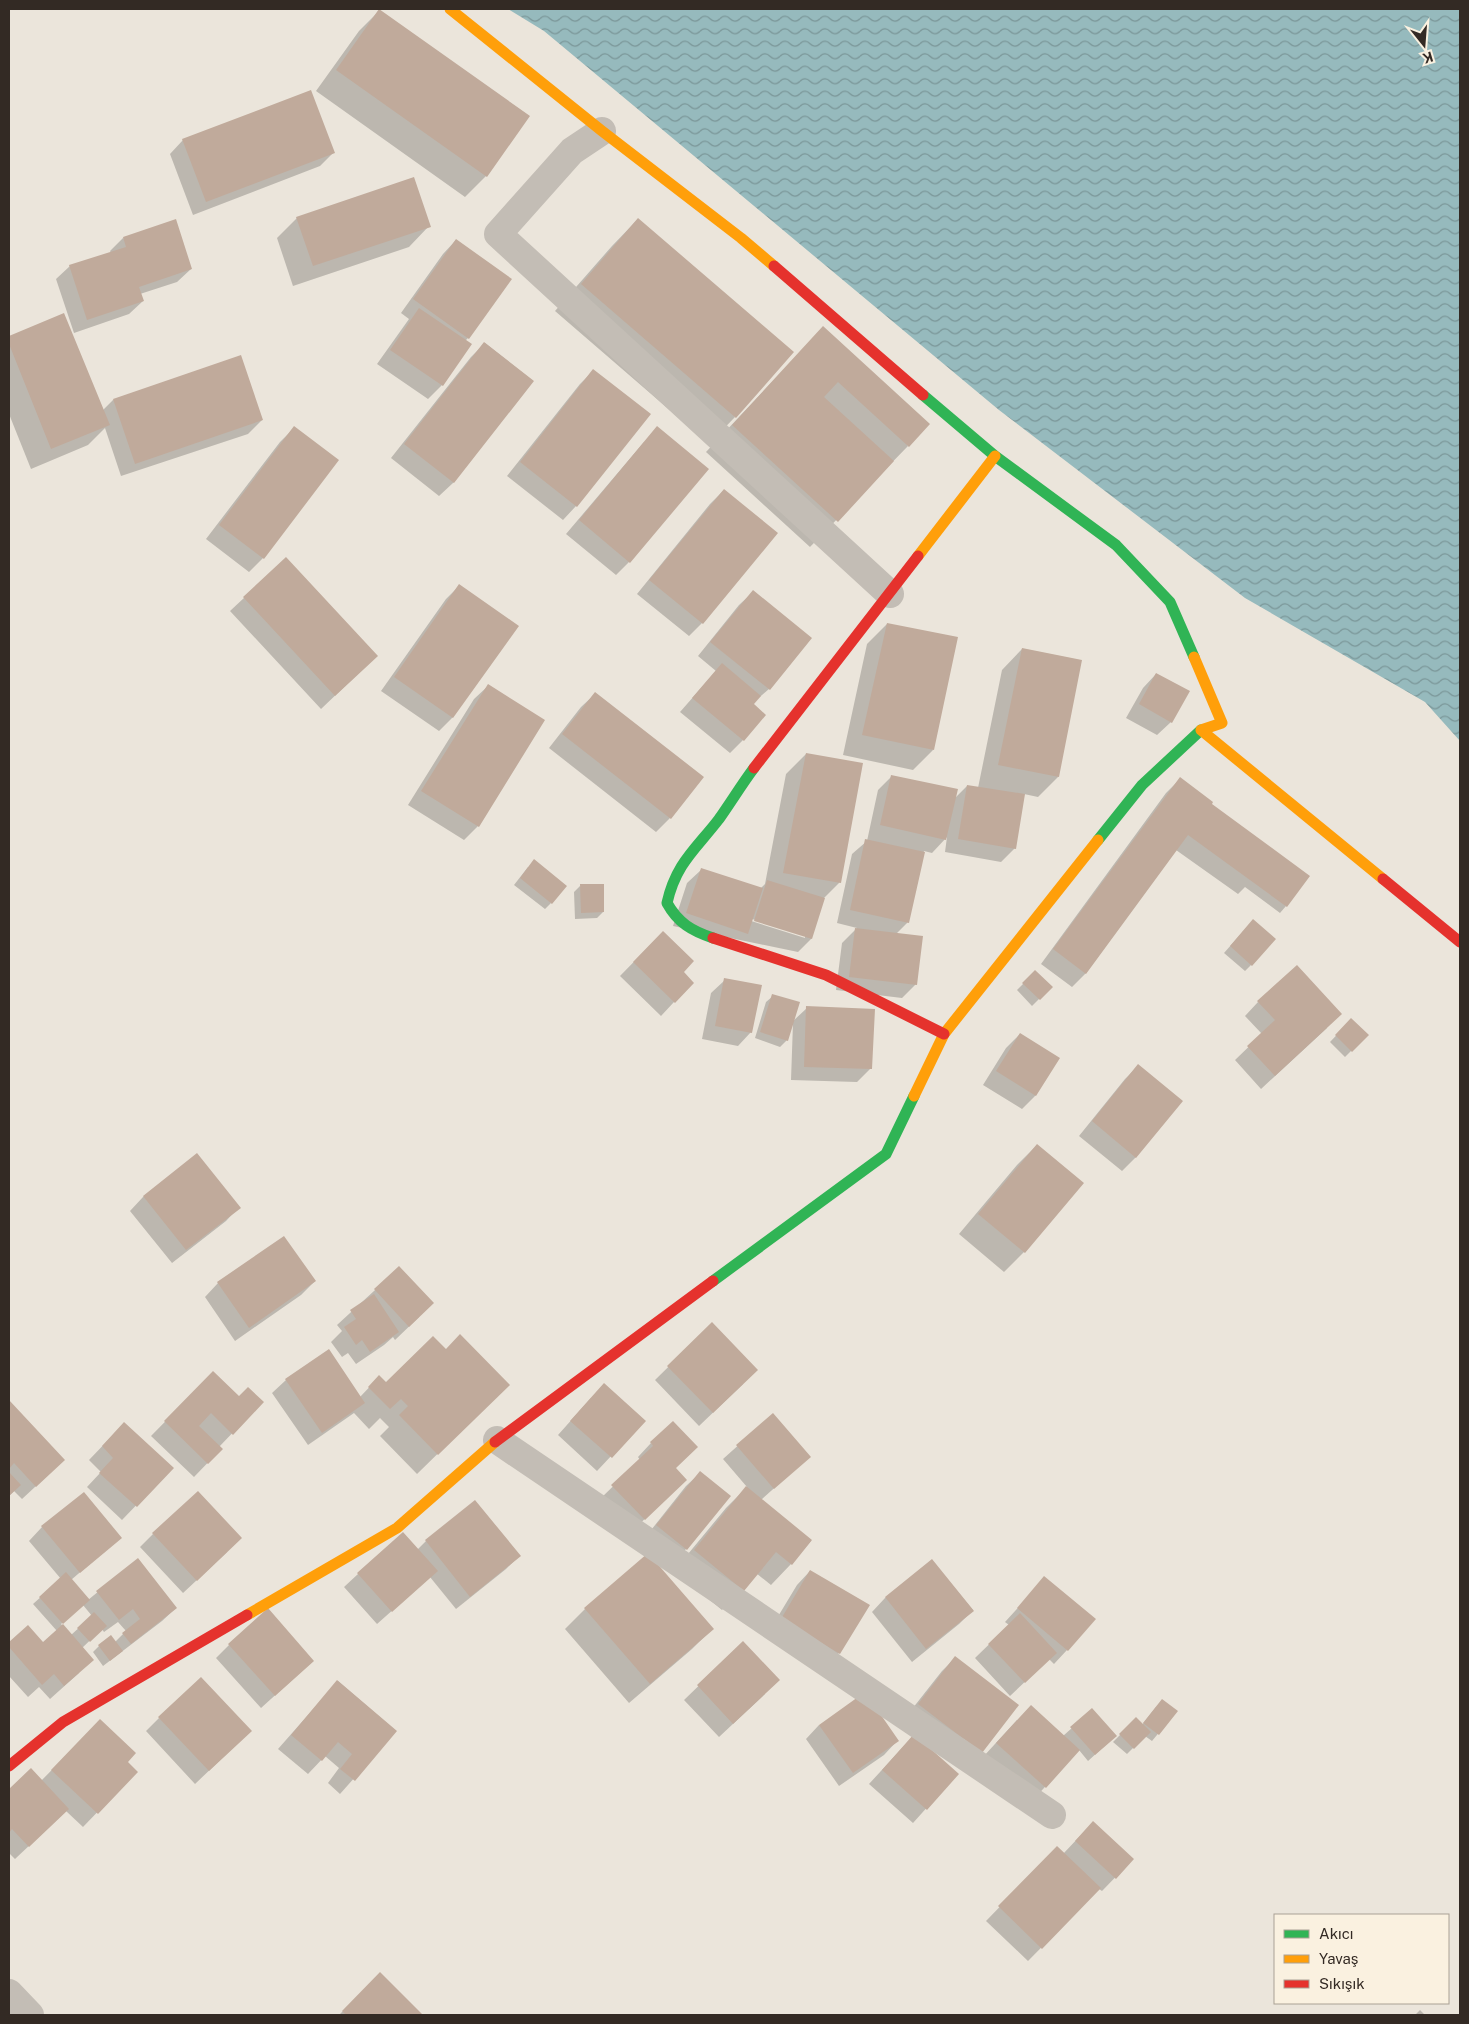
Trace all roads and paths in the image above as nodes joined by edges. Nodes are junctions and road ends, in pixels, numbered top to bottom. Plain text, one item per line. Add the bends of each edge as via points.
1 (450, 9) edge
2 (602, 131) junction
3 (995, 456) junction
4 (890, 594) junction
5 (1201, 730) junction
6 (1460, 942) edge
7 (944, 1034) junction
8 (497, 1440) junction
9 (9, 1766) edge
10 (1052, 1815) dead end
11 (9, 1993) edge
12 (30, 2015) edge

1 - 2 street
2 - 3 street via 741,238
2 - 4 street via 572,151 498,234
3 - 4 street
3 - 5 street via 1116,545 1170,602 1222,723
4 - 7 street via 676,872 667,903 673,914 693,931 826,975
5 - 6 street
5 - 7 street via 1142,785
7 - 8 street via 886,1154
8 - 9 street via 397,1528 63,1722
8 - 10 street
11 - 12 street

